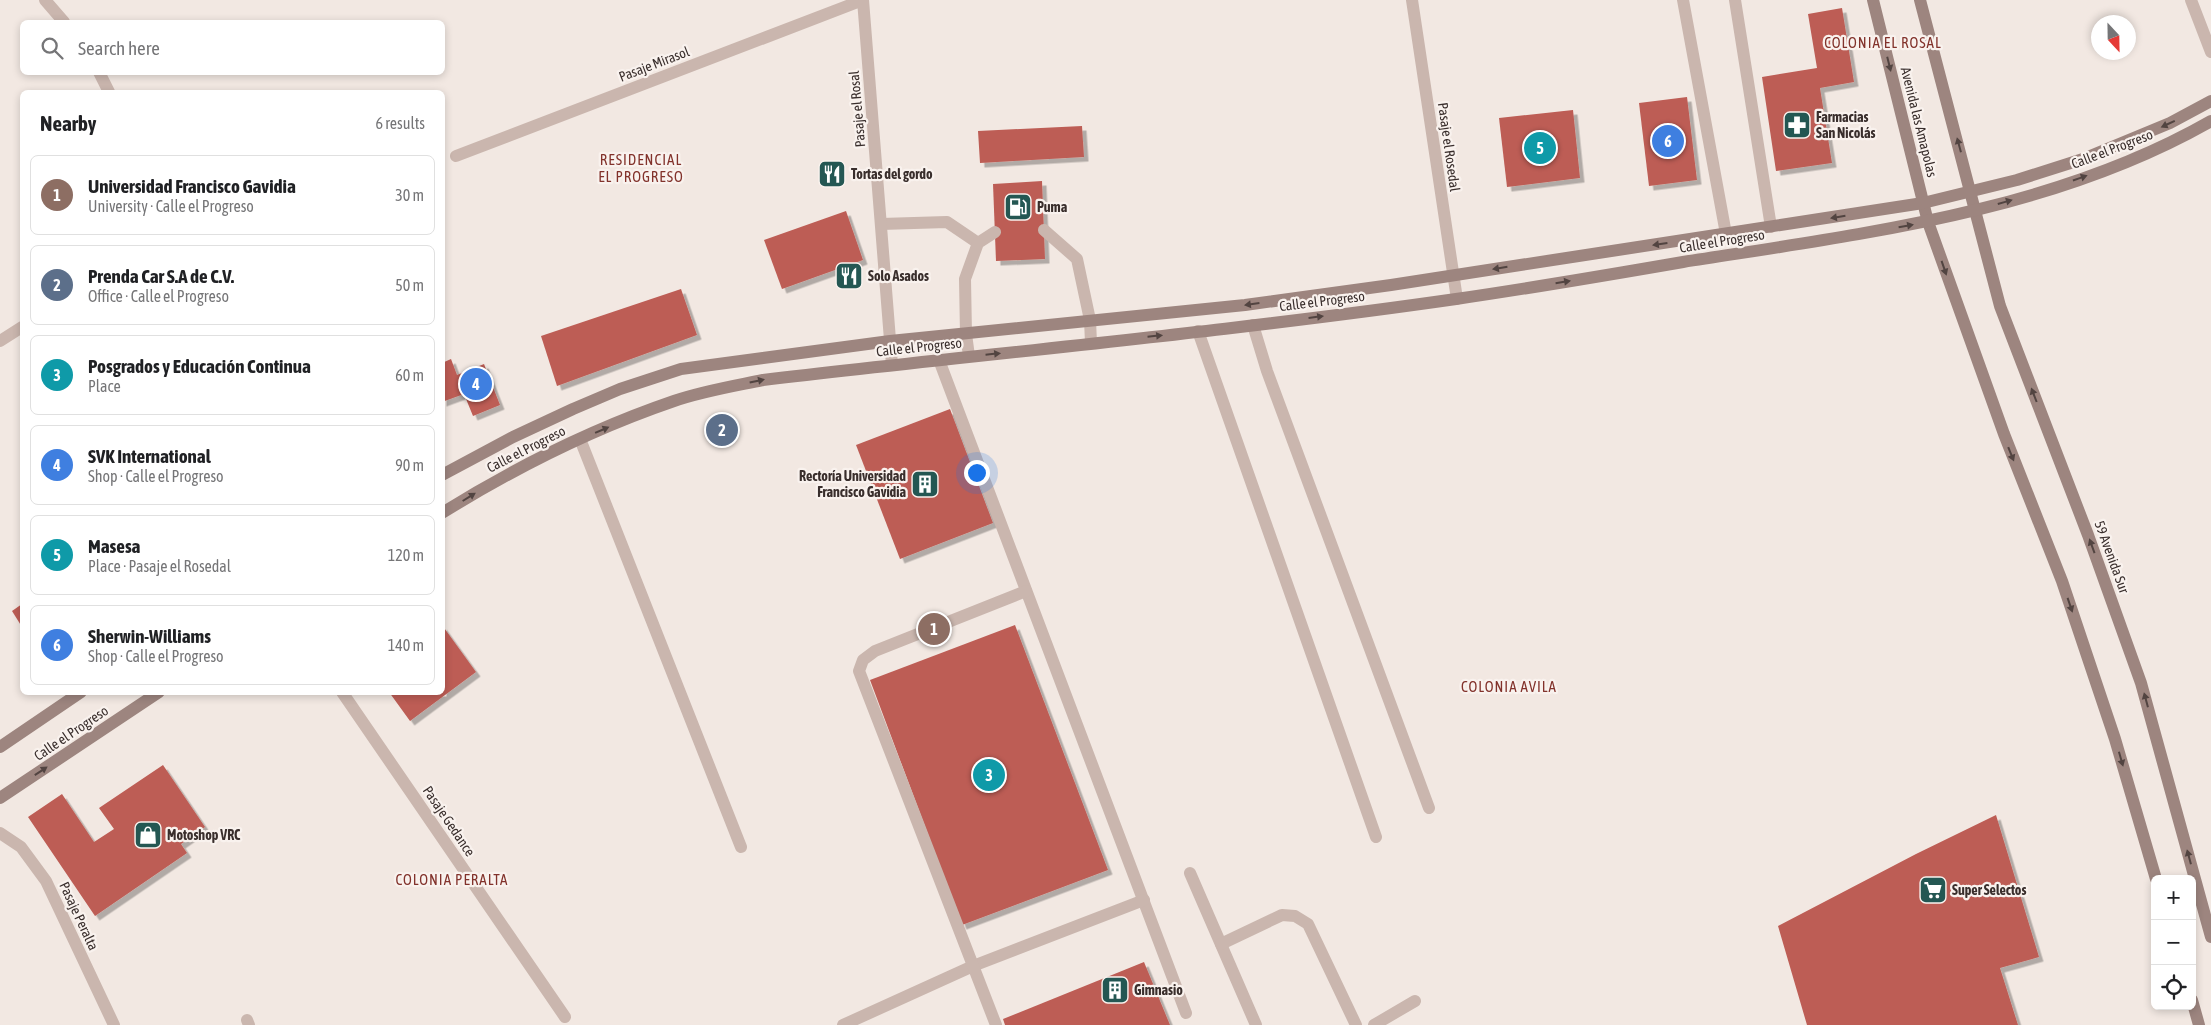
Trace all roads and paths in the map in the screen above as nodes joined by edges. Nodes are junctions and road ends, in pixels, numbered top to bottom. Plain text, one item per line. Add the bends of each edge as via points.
1 (45, 0) edge
2 (863, 0) edge
3 (1412, 0) edge
4 (1683, 0) edge
5 (1735, 0) edge
6 (1873, 0) edge
7 (1920, 0) edge
8 (2191, 0) edge
9 (62, 20) edge
10 (2211, 52) edge
11 (100, 75) edge
12 (108, 90) edge
13 (2211, 101) edge
14 (2211, 120) edge
15 (456, 156) dead end
16 (1972, 192) junction
17 (1923, 203) junction
18 (1976, 210) junction
19 (1928, 222) junction
20 (881, 224) junction
21 (1770, 227) junction
22 (1044, 230) dead end
23 (995, 232) dead end
24 (1726, 234) junction
25 (978, 243) junction
26 (1453, 275) junction
27 (1457, 299) junction
28 (1090, 320) junction
29 (1253, 325) junction
30 (20, 328) edge
31 (1198, 331) junction
32 (966, 334) junction
33 (890, 341) junction
34 (0, 342) edge
35 (1091, 343) junction
36 (969, 356) junction
37 (939, 360) junction
38 (892, 365) junction
39 (580, 439) junction
40 (445, 473) edge
41 (445, 511) edge
42 (1026, 591) junction
43 (76, 695) edge
44 (154, 695) edge
45 (344, 695) edge
46 (0, 747) edge
47 (0, 798) edge
48 (1429, 808) dead end
49 (0, 833) edge
50 (1376, 838) dead end
51 (741, 847) dead end
52 (1190, 873) dead end
53 (2155, 875) edge
54 (1144, 900) junction
55 (2211, 937) edge
56 (1221, 944) junction
57 (973, 966) junction
58 (1415, 1001) dead end
59 (2195, 1010) edge
60 (1186, 1013) dead end
61 (565, 1017) dead end
62 (114, 1025) edge
63 (843, 1025) edge
64 (996, 1025) edge
65 (1256, 1025) edge
66 (1356, 1025) edge
67 (1374, 1025) edge
68 (2199, 1025) edge

1 - 9 street
2 - 15 street, Pasaje Mirasol
2 - 20 street, Pasaje el Rosal
3 - 26 street, Pasaje el Rosedal
4 - 24 street
5 - 21 street
6 -> 17 street, Avenida las Amapolas
16 -> 7 street
8 - 10 street
11 - 12 street
13 -> 16 street, Calle el Progreso via 2113,149
18 -> 14 street, Calle el Progreso via 2034,194 2143,155
16 - 17 street, Calle el Progreso
16 - 18 street, 59 Avenida Sur
17 - 19 street, Avenida las Amapolas
17 -> 21 street, Calle el Progreso
18 - 19 street, Calle el Progreso
55 -> 18 street, 59 Avenida Sur via 2141,682 2000,306
27 -> 19 street, Calle el Progreso
19 -> 53 street via 2004,434 2062,581 2115,739
20 - 25 street via 947,222
20 - 33 street, Pasaje el Rosal
21 - 24 street, Calle el Progreso
22 - 28 street via 1077,258
23 - 25 street
24 -> 26 street, Calle el Progreso
25 - 32 street via 965,279
26 - 27 street, Pasaje el Rosedal
26 -> 28 street, Calle el Progreso via 1246,304
29 -> 27 street, Calle el Progreso
28 - 32 street, Calle el Progreso
28 - 35 street
29 - 31 street, Calle el Progreso
29 - 48 street via 1267,371
30 - 34 street
35 -> 31 street, Calle el Progreso
31 - 50 street
32 - 33 street, Calle el Progreso
32 - 36 street
33 - 38 street, Pasaje el Rosal
33 - 40 street, Calle el Progreso via 681,369 573,409
36 -> 35 street, Calle el Progreso
36 - 37 street, Calle el Progreso
37 - 38 street, Calle el Progreso
37 - 42 street
39 -> 38 street, Calle el Progreso via 676,400 763,380
41 -> 39 street, Calle el Progreso via 495,480
39 - 51 street
42 - 54 street
42 - 57 street via 875,651 863,660 859,671
43 - 46 street, Calle el Progreso
47 -> 44 street, Calle el Progreso
45 - 61 street, Pasaje Gedance
49 - 62 street, Pasaje Peralta via 21,847 46,881
52 - 56 street
54 - 57 street
54 - 60 street
56 - 65 street
56 - 66 street via 1282,915 1295,916 1308,924
57 - 63 street
57 - 64 street
58 - 67 street
59 - 68 street

